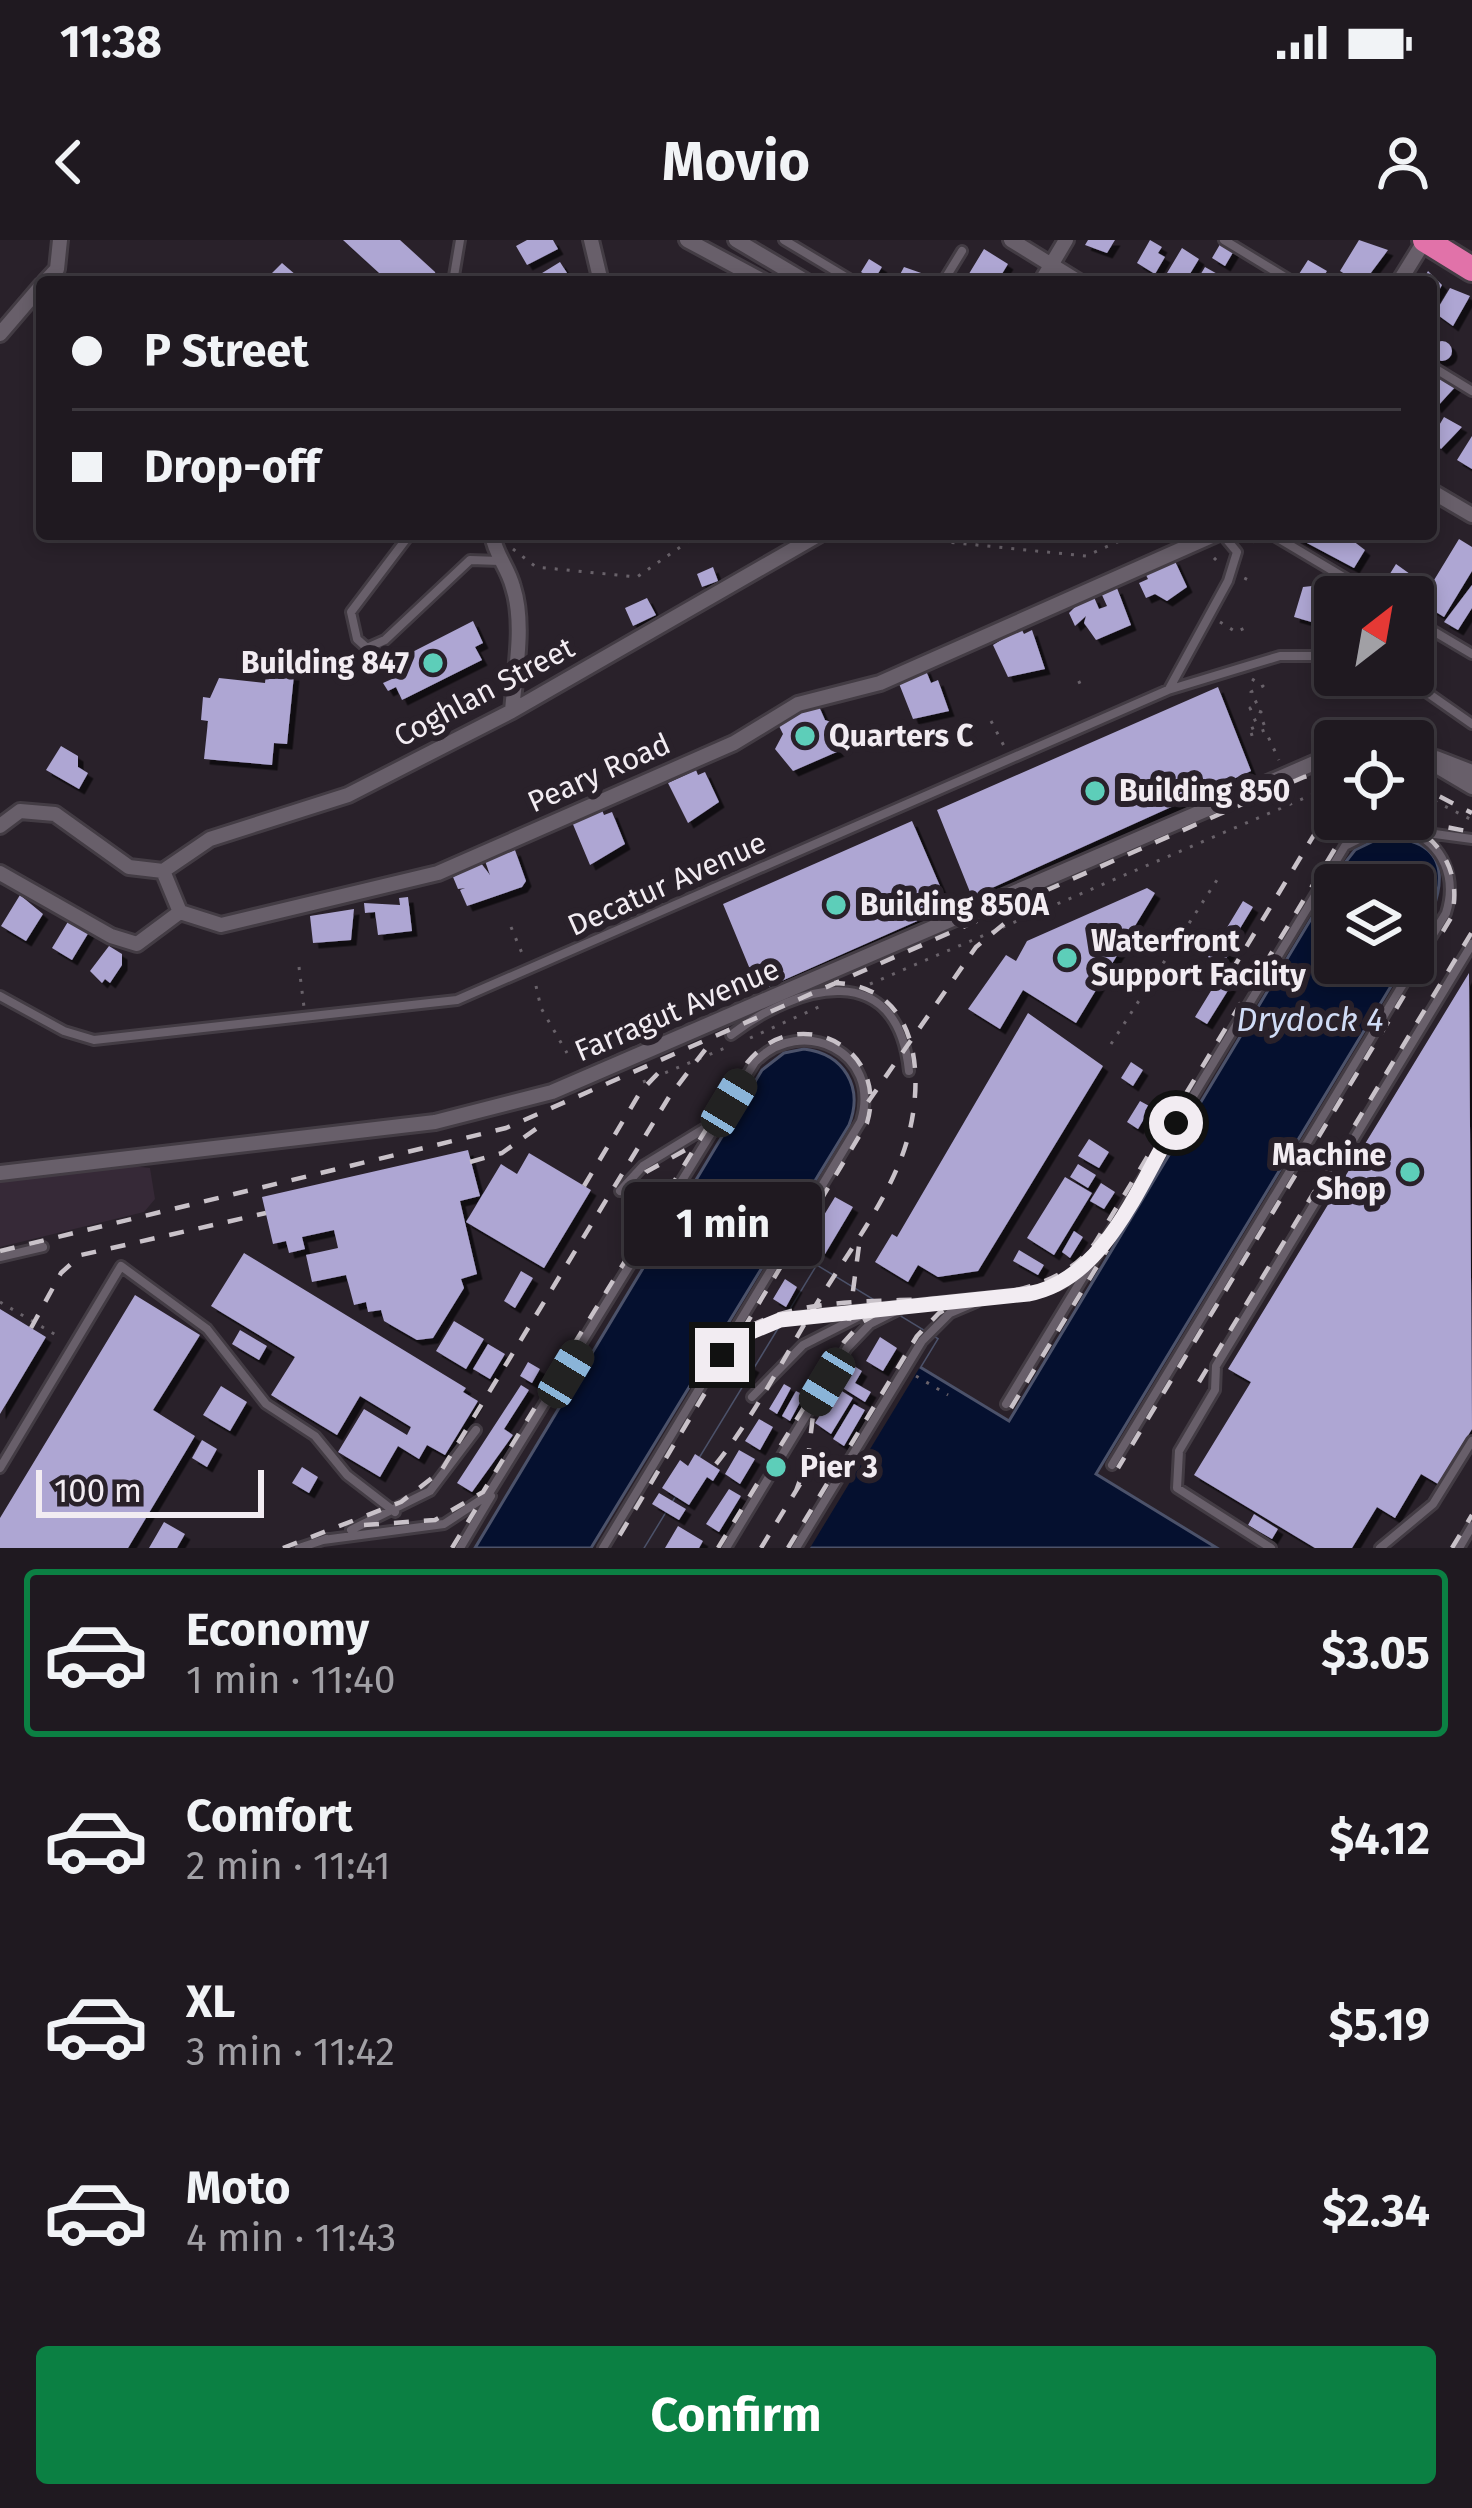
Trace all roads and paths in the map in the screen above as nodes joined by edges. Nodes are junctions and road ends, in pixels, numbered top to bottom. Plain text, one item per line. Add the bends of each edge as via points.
1 (60, 240) edge
2 (460, 240) edge
3 (591, 240) edge
4 (687, 240) edge
5 (736, 240) edge
6 (784, 240) edge
7 (1010, 240) edge
8 (1066, 240) edge
9 (1224, 240) edge
10 (1425, 240) edge
11 (962, 251) dead end
12 (1051, 266) junction
13 (1472, 269) edge
14 (781, 275) edge
15 (50, 276) edge
16 (455, 276) edge
17 (600, 276) edge
18 (754, 276) edge
19 (844, 276) edge
20 (947, 276) edge
21 (1045, 276) edge
22 (1068, 276) edge
23 (1283, 276) edge
24 (1403, 276) edge
25 (36, 291) edge
26 (0, 334) edge
27 (1437, 370) edge
28 (1472, 391) edge
29 (1437, 495) edge
30 (1472, 515) edge
31 (405, 540) edge
32 (494, 540) edge
33 (690, 540) edge
34 (810, 540) edge
35 (932, 540) edge
36 (1122, 540) edge
37 (1205, 540) edge
38 (1225, 540) edge
39 (1280, 540) edge
40 (507, 543) dead end
41 (500, 561) junction
42 (1341, 576) edge
43 (1220, 622) dead end
44 (1247, 627) dead end
45 (1434, 631) edge
46 (1472, 654) edge
47 (1314, 656) edge
48 (1252, 679) dead end
49 (1168, 690) junction
50 (1432, 696) edge
51 (512, 711) junction
52 (992, 721) dead end
53 (1265, 723) dead end
54 (1472, 724) edge
55 (1257, 725) junction
56 (1007, 753) dead end
57 (1434, 759) edge
58 (1279, 760) dead end
59 (1314, 763) edge
60 (1434, 764) edge
61 (1472, 772) edge
62 (1472, 787) edge
63 (1314, 793) edge
64 (1434, 801) edge
65 (1472, 820) edge
66 (0, 826) edge
67 (1434, 833) edge
68 (1472, 839) edge
69 (1356, 840) edge
70 (1425, 840) edge
71 (163, 871) junction
72 (0, 874) edge
73 (1217, 880) dead end
74 (180, 912) junction
75 (511, 927) dead end
76 (1472, 944) edge
77 (525, 960) dead end
78 (299, 967) dead end
79 (838, 970) junction
80 (536, 986) dead end
81 (854, 992) junction
82 (0, 996) edge
83 (802, 997) junction
84 (304, 1009) dead end
85 (772, 1010) junction
86 (724, 1019) junction
87 (731, 1035) dead end
88 (1112, 1044) dead end
89 (567, 1053) dead end
90 (909, 1071) dead end
91 (643, 1082) dead end
92 (726, 1110) junction
93 (0, 1173) edge
94 (620, 1191) dead end
95 (1104, 1242) junction
96 (43, 1246) dead end
97 (0, 1257) edge
98 (993, 1298) junction
99 (0, 1302) edge
100 (911, 1306) junction
101 (895, 1308) junction
102 (66, 1341) dead end
103 (722, 1355) junction
104 (914, 1375) dead end
105 (948, 1395) dead end
106 (752, 1397) dead end
107 (1006, 1404) dead end
108 (476, 1430) dead end
109 (1472, 1441) edge
110 (1112, 1465) dead end
111 (0, 1468) edge
112 (507, 1469) junction
113 (395, 1512) junction
114 (1472, 1526) edge
115 (323, 1540) junction
116 (299, 1548) edge
117 (460, 1548) edge
118 (603, 1548) edge
119 (726, 1548) edge
120 (796, 1548) edge
121 (1271, 1548) edge
122 (1380, 1548) edge
123 (1459, 1548) edge

1 - 15 street
2 - 16 lane
3 - 17 street
4 - 18 street
5 - 14 street
6 - 19 lane
7 - 12 street
8 - 12 street
9 - 23 lane
10 - 13 highway
10 - 24 street
11 - 20 lane
12 - 21 street
12 - 22 street
25 - 26 street
27 - 28 lane
29 - 30 street
31 - 41 lane via 351,612 367,648 470,560
32 - 41 street
33 - 40 path via 637,577 536,567
34 - 51 street, Coghlan Street
35 - 36 path via 1086,556
37 - 74 street, Peary Road via 880,683 797,704 734,743 438,873 221,925
38 - 49 lane via 1237,552 1228,581
39 - 42 lane
41 - 51 street via 514,587
43 - 44 path via 1236,632
45 - 46 lane
47 - 49 lane, Decatur Avenue via 1280,656
48 - 55 path via 1264,686 1251,692 1261,712 1250,708
49 - 82 lane, Decatur Avenue via 497,985 434,1005 94,1040
50 - 54 lane
51 - 71 street, Coghlan Street via 348,794 210,838
52 - 56 path
53 - 55 path
55 - 58 path via 1250,734 1265,730
57 - 61 street
59 - 79 street, Farragut Avenue
60 - 62 street
63 - 81 path
64 - 65 path
66 - 71 street via 38,809 130,867
67 - 68 lane
69 - 95 lane via 1337,856
70 - 110 lane via 1444,862 1451,888 1445,914
71 - 74 street
72 - 74 street via 126,942 137,944
73 - 88 path
75 - 77 path
76 - 121 lane via 1216,1366 1215,1390 1179,1451 1177,1488
78 - 84 path
79 - 83 lane
79 - 86 street, Farragut Avenue
80 - 89 path
81 - 83 lane
81 - 90 lane via 893,1018
81 - 91 path
83 - 85 lane
85 - 86 lane
85 - 87 lane
86 - 93 street, Farragut Avenue via 552,1092 473,1114
92 - 94 lane
92 - 103 lane via 760,1056 794,1038 839,1049 864,1088 858,1129
92 - 112 lane
95 - 98 lane via 1063,1283
95 - 107 lane
96 - 97 lane
98 - 100 lane
98 - 120 lane via 950,1313 922,1341
99 - 102 path
100 - 101 lane
100 - 119 lane via 877,1320 847,1348
101 - 103 lane via 773,1322
101 - 106 lane via 812,1339
103 - 118 lane
104 - 105 path
108 - 113 lane via 441,1480
109 - 122 lane via 1433,1504
111 - 113 lane via 121,1266 207,1329 266,1404 315,1436 347,1475
112 - 115 lane via 477,1505 444,1525
112 - 117 lane
113 - 115 lane
114 - 123 lane
115 - 116 lane

